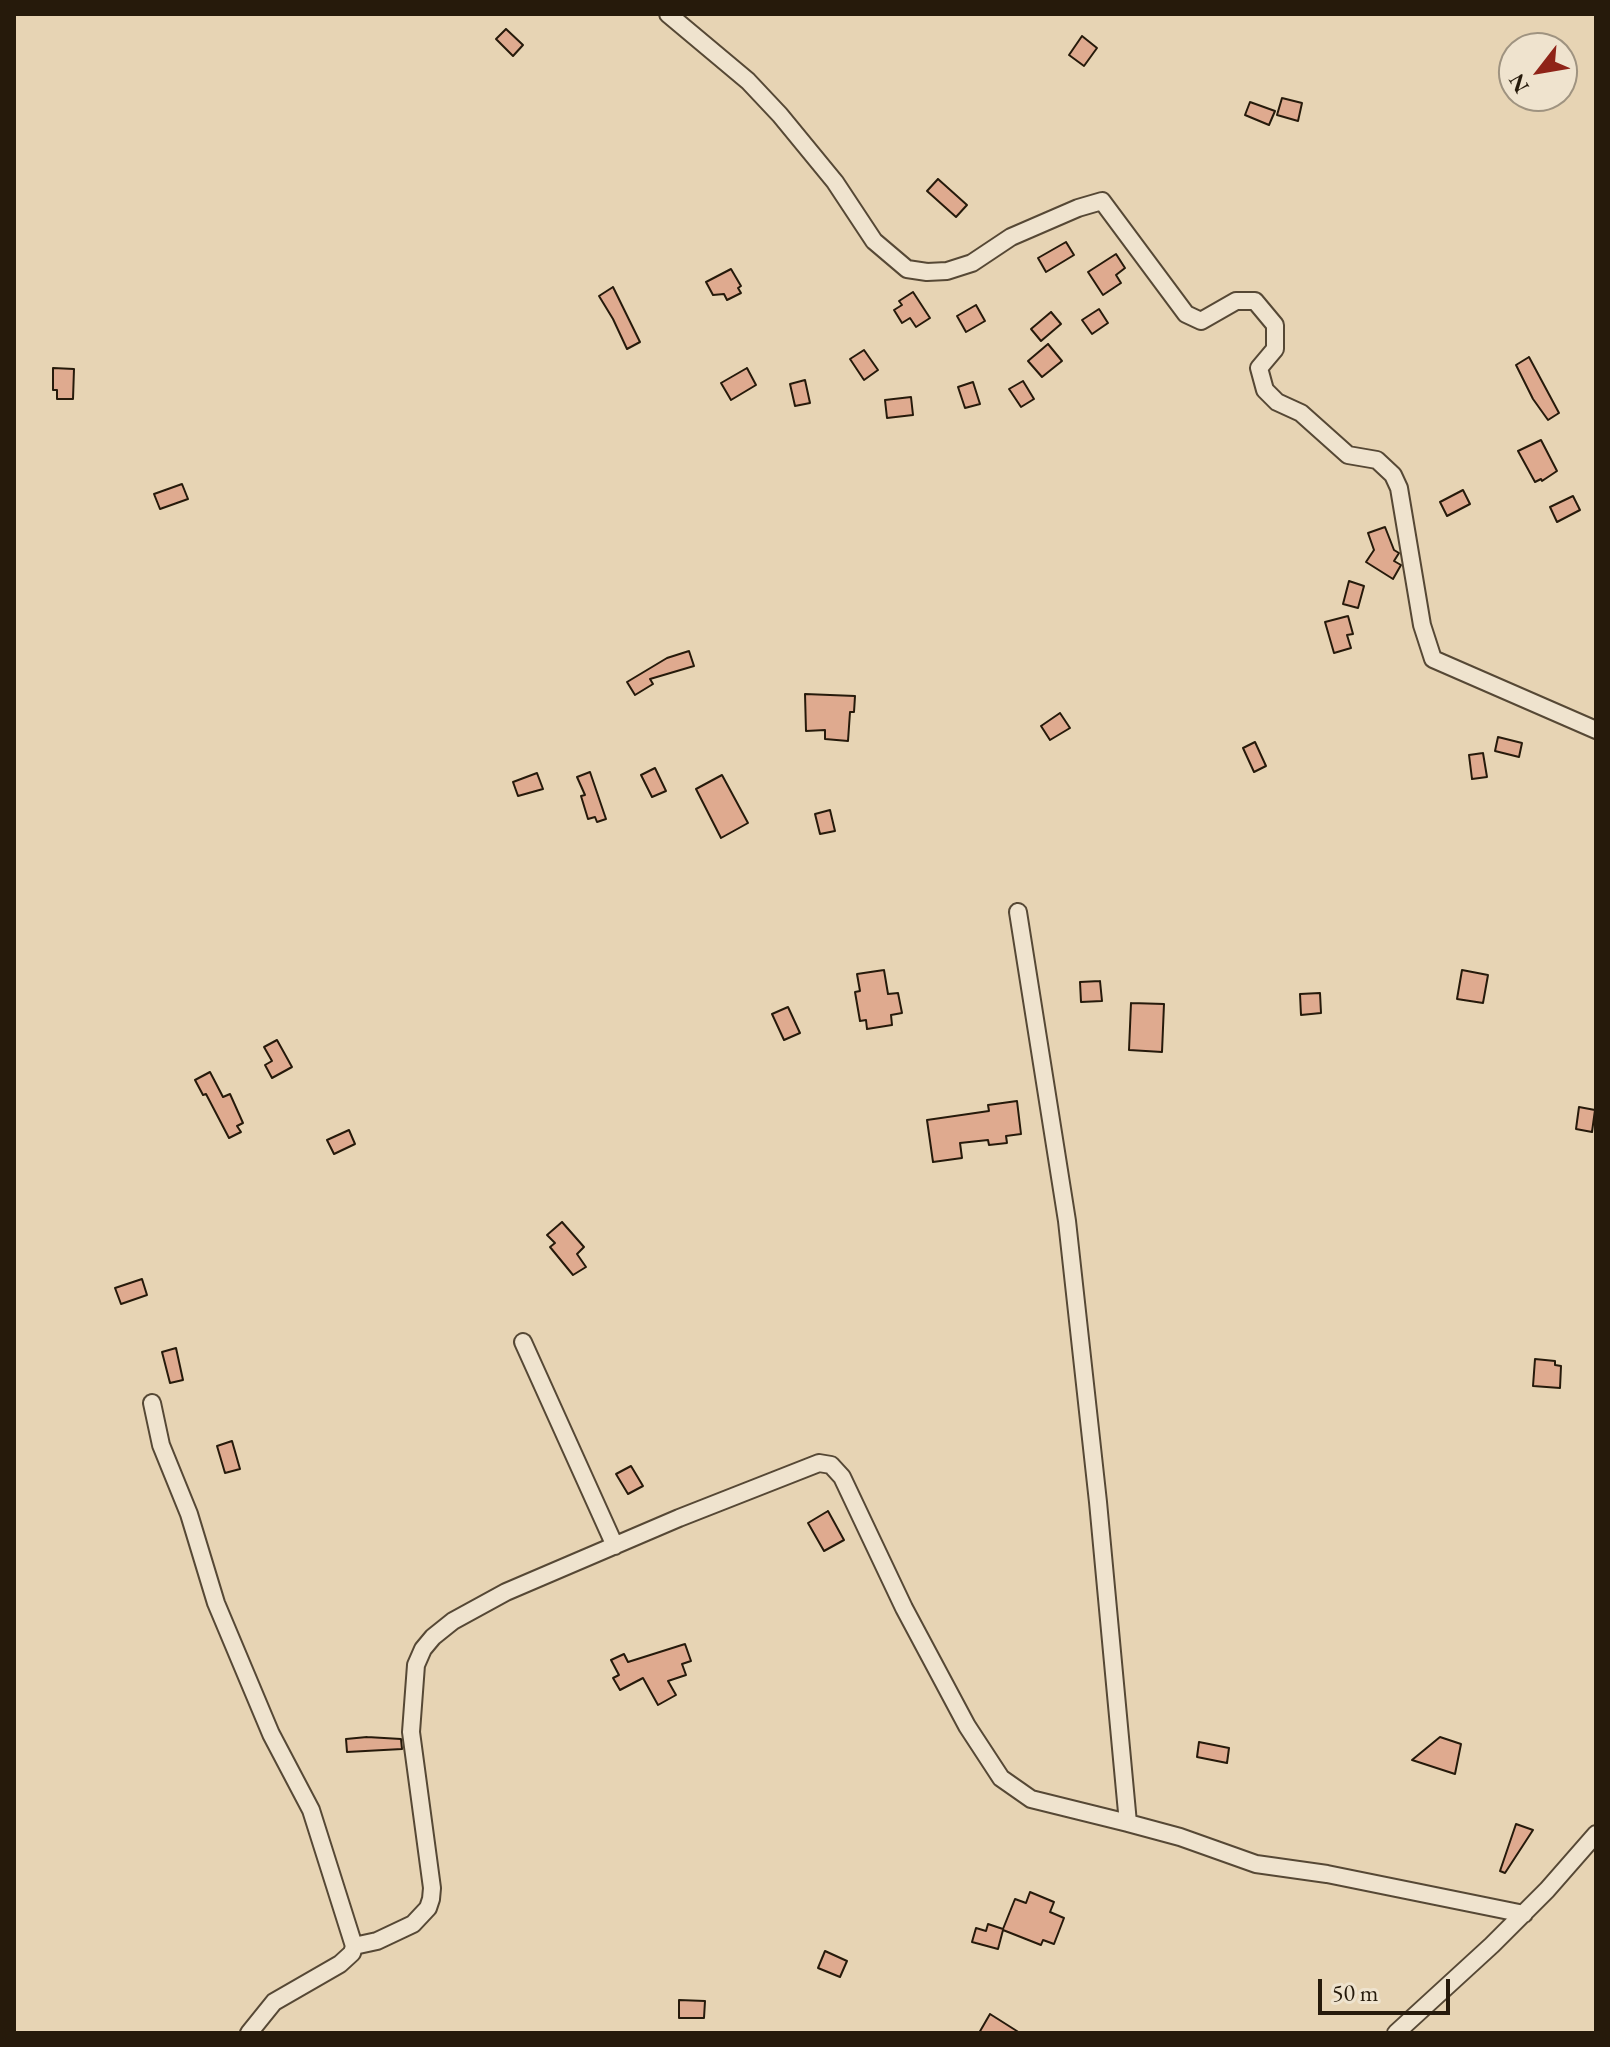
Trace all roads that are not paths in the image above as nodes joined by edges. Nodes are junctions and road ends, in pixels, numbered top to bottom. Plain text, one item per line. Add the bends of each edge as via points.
1 (668, 14) edge
2 (1596, 730) edge
3 (1018, 912) dead end
4 (523, 1342) dead end
5 (152, 1403) dead end
6 (615, 1546) junction
7 (1128, 1823) junction
8 (1596, 1834) edge
9 (1524, 1914) junction
10 (354, 1946) junction
11 (249, 2033) edge
12 (1396, 2033) edge

1 - 2 street via 780,115 835,182 874,241 907,269 947,271 972,263 1011,237 1102,201 1186,314 1201,321 1236,301 1255,301 1275,325 1275,349 1259,368 1265,390 1301,413 1348,455 1377,460 1393,475 1433,659
3 - 7 street via 1067,1221
4 - 6 street
5 - 10 street via 161,1445 216,1603 271,1734 311,1810
6 - 7 street via 797,1469 831,1465 849,1490 967,1726 1001,1778 1031,1799
6 - 10 street via 475,1608 423,1649 416,1665 411,1732 431,1899 413,1924
7 - 9 street via 1256,1864
8 - 9 street
9 - 12 street
10 - 11 street via 340,1964 274,2002

